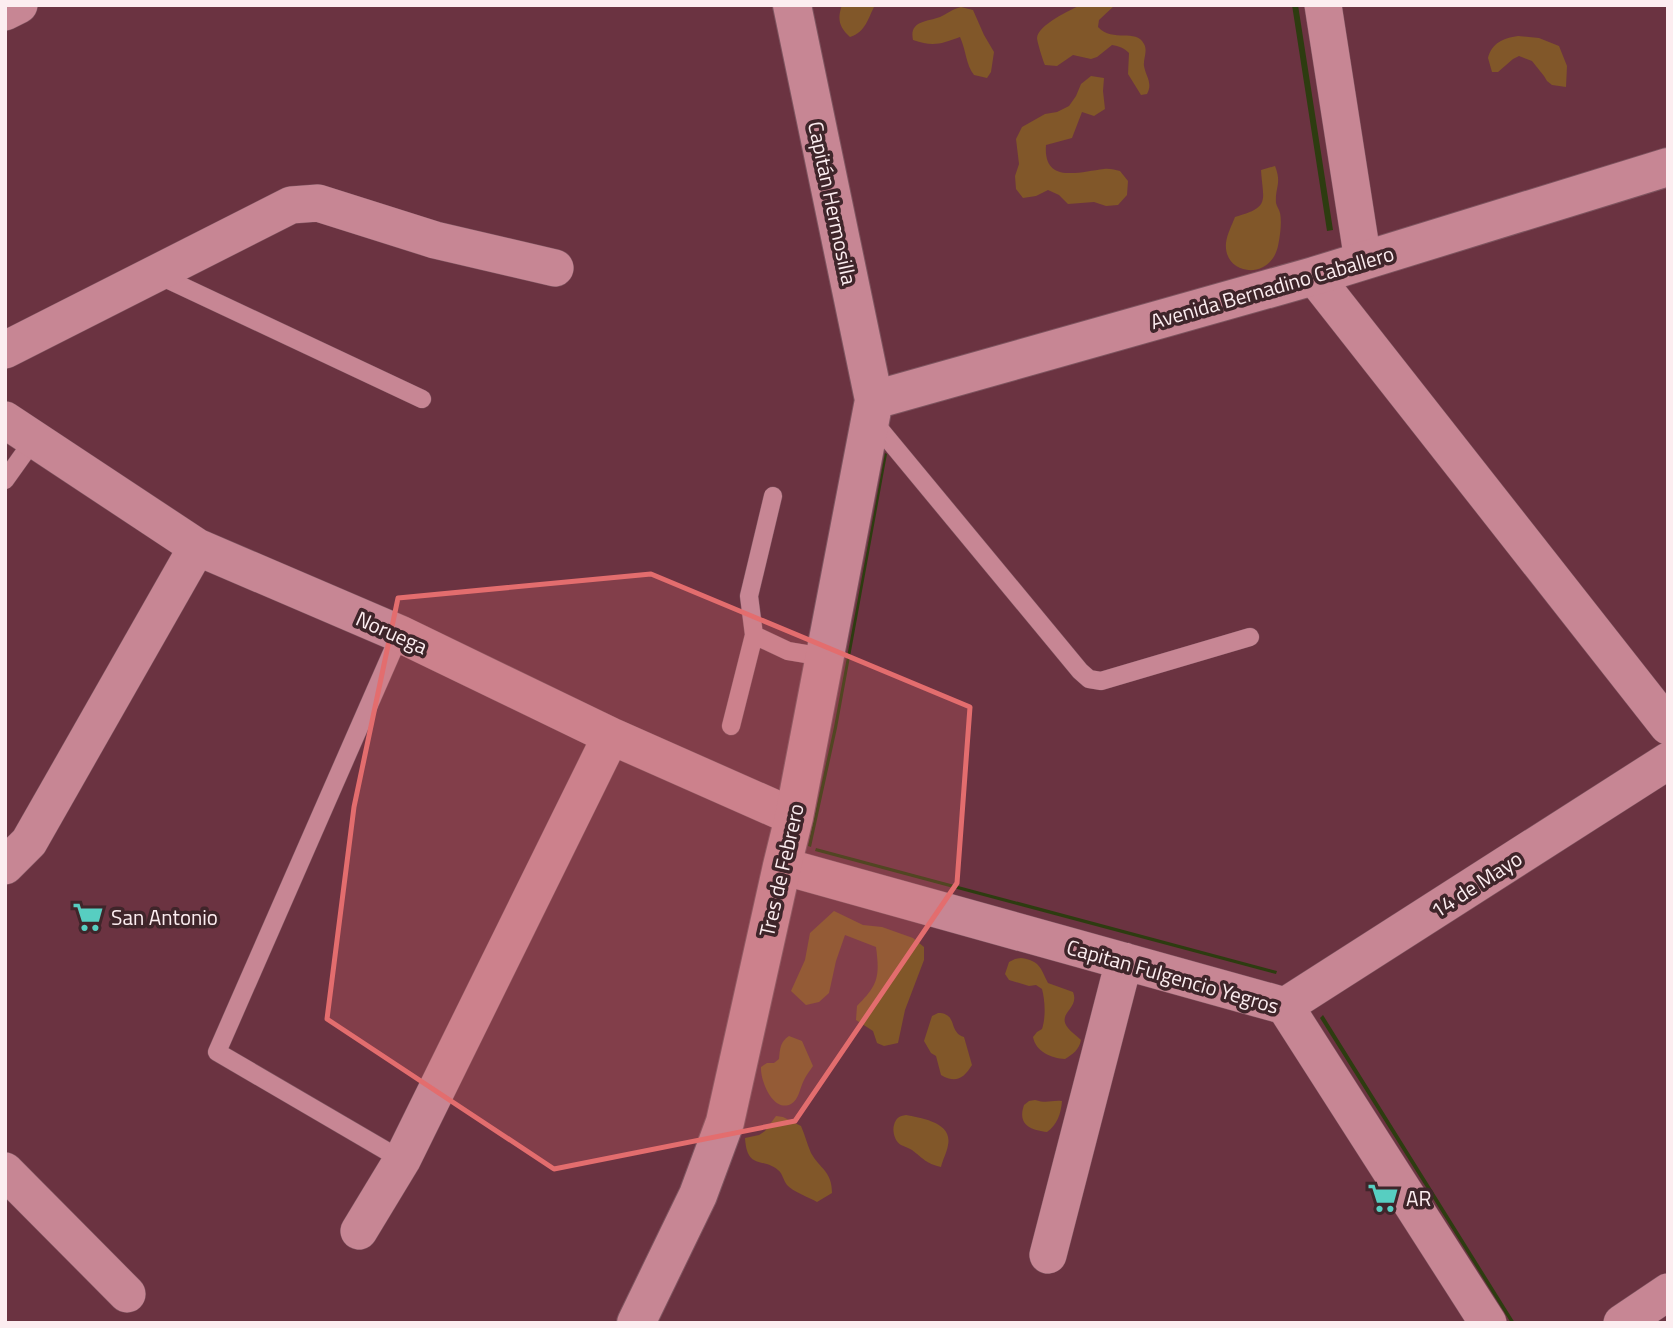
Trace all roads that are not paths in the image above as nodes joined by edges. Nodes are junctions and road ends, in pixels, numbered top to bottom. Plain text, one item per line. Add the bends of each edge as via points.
1 (19, 5) edge
2 (792, 5) edge
3 (1323, 5) edge
4 (5, 12) edge
5 (1668, 167) edge
6 (1363, 261) junction
7 (555, 268) dead end
8 (155, 274) junction
9 (1314, 276) junction
10 (5, 350) edge
11 (422, 399) dead end
12 (872, 409) junction
13 (20, 429) edge
14 (5, 480) edge
15 (773, 496) dead end
16 (197, 547) junction
17 (400, 634) junction
18 (754, 635) junction
19 (1250, 637) dead end
20 (824, 657) junction
21 (731, 726) dead end
22 (1668, 726) edge
23 (611, 736) junction
24 (1668, 761) edge
25 (794, 817) junction
26 (5, 866) edge
27 (782, 866) junction
28 (1124, 961) junction
29 (1285, 1006) junction
30 (402, 1160) junction
31 (5, 1171) edge
32 (359, 1231) dead end
33 (1048, 1255) dead end
34 (1668, 1292) edge
35 (127, 1294) dead end
36 (636, 1323) edge
37 (1488, 1323) edge
38 (1622, 1323) edge

1 - 4 street
2 - 12 street, Capitán Hermosilla
3 - 6 street
5 - 6 street, Avenida Bernadino Caballero
6 - 9 street, Avenida Bernadino Caballero
7 - 8 street via 435,240 318,203 291,205
8 - 10 street
8 - 11 lane
9 - 12 street, Avenida Bernadino Caballero
9 - 22 street
12 - 19 lane via 1090,679 1101,681
12 - 20 street, Tres de Febrero
13 - 14 lane
13 - 16 street, Noruega
15 - 18 lane via 750,596
16 - 17 street, Noruega
16 - 26 street via 29,842
17 - 23 street, Noruega
17 - 30 lane via 216,1052
18 - 20 lane via 788,651
18 - 21 lane
20 - 25 street, Tres de Febrero
23 - 25 street, Noruega
23 - 30 street
24 - 29 street, 14 de Mayo
25 - 27 street, Tres de Febrero
27 - 28 street, Capitan Fulgencio Yegros
27 - 36 street, Tres de Febrero via 725,1122 698,1195
28 - 29 street, Capitan Fulgencio Yegros
28 - 33 street
29 - 37 street, Capitan Fulgencio Yegros
30 - 32 street
31 - 35 street
34 - 38 street

